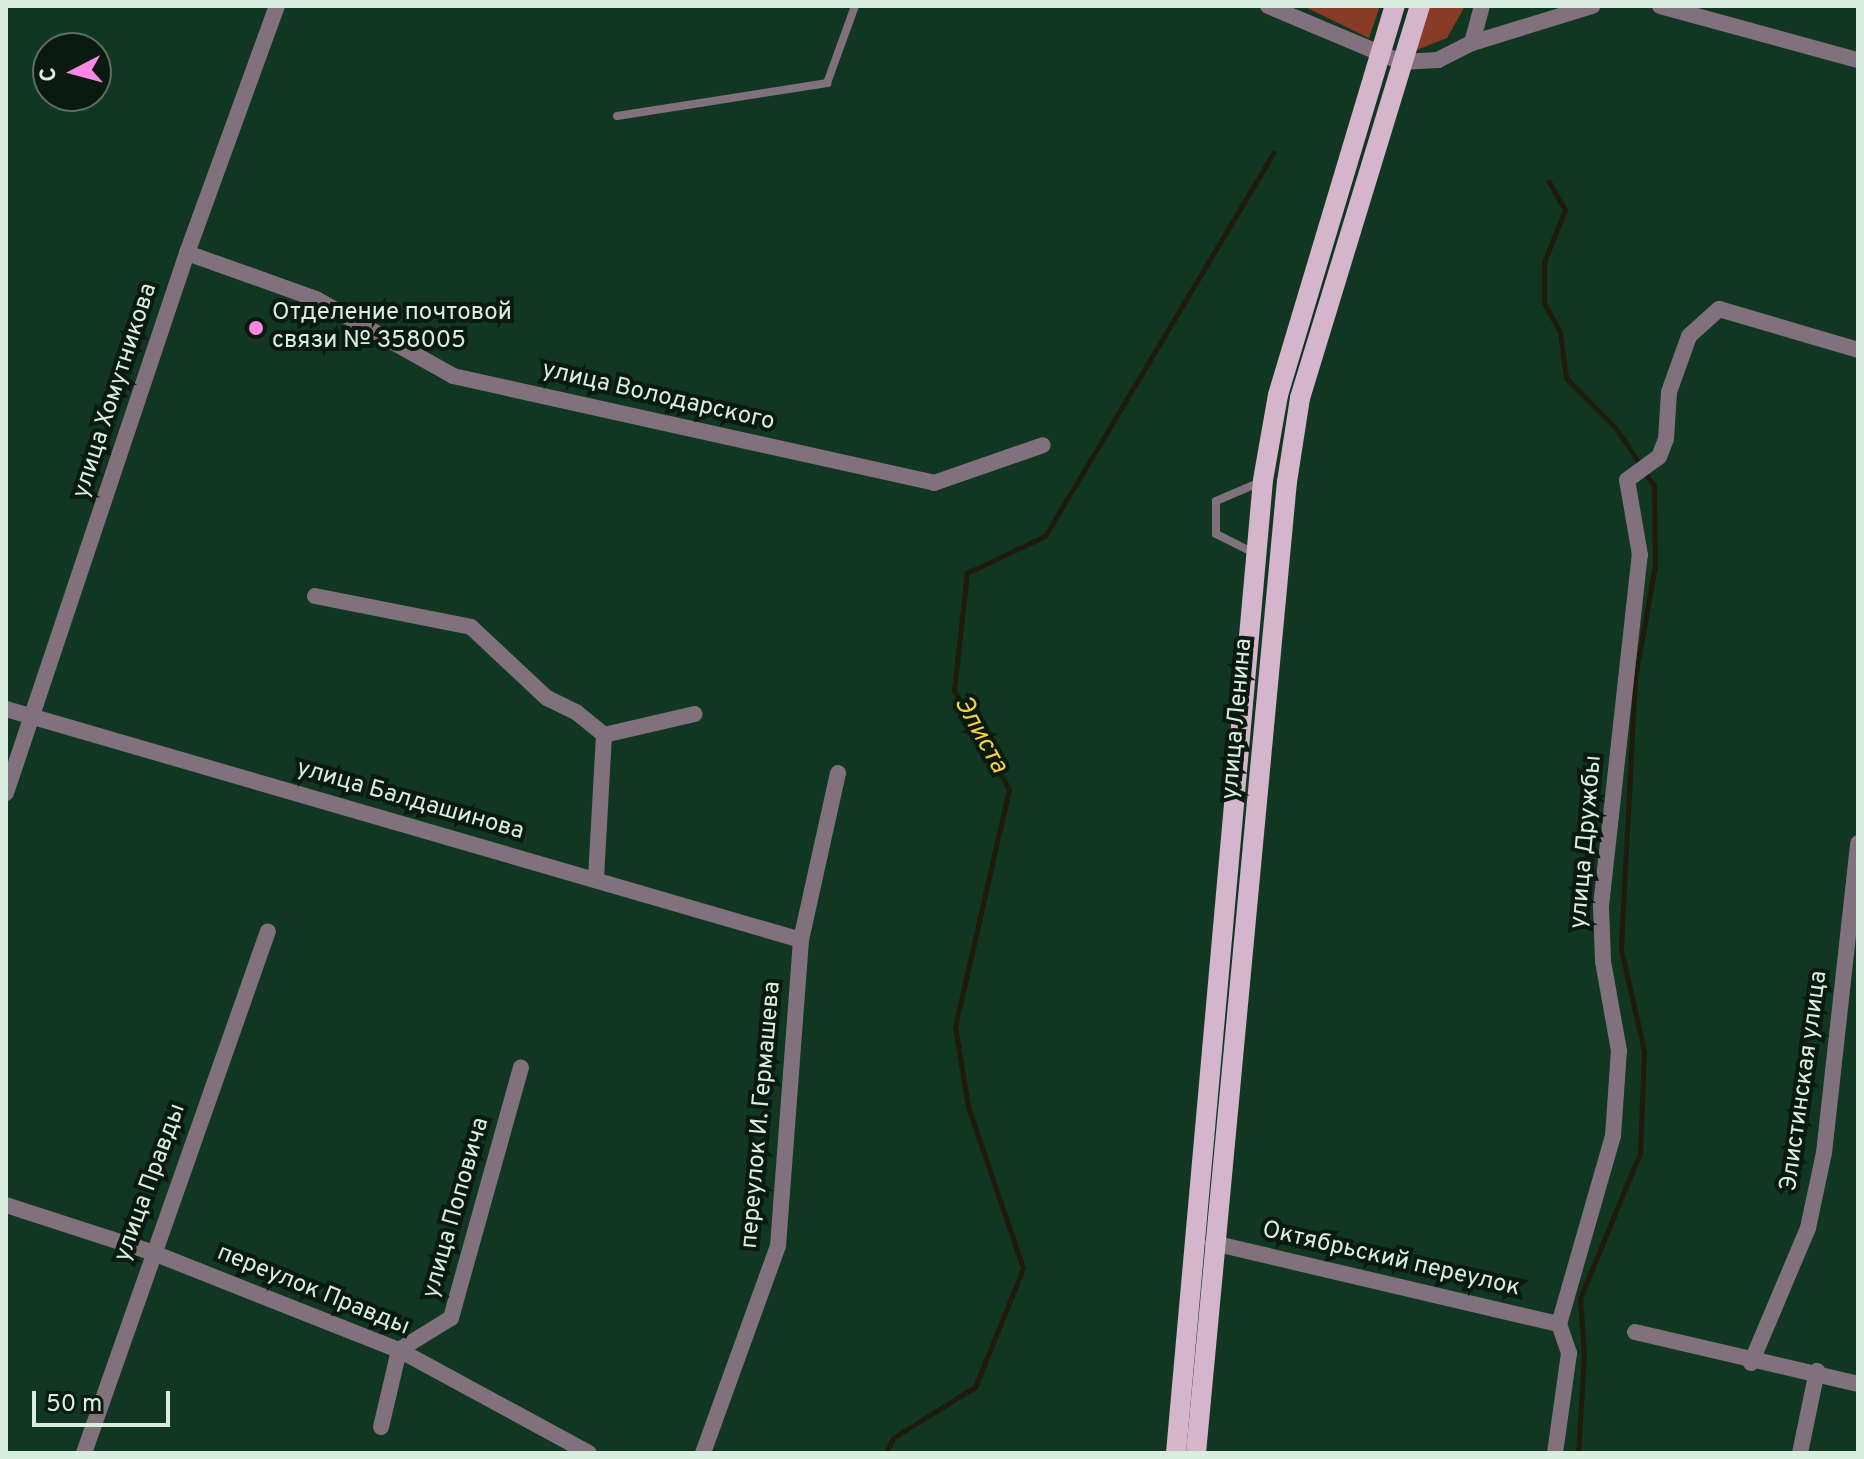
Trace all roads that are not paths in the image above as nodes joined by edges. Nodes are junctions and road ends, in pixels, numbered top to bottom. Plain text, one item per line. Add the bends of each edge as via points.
1 (277, 6) edge
2 (855, 6) edge
3 (1268, 6) edge
4 (1395, 6) edge
5 (1420, 6) edge
6 (1482, 6) edge
7 (1592, 6) edge
8 (1660, 6) edge
9 (1472, 43) junction
10 (1380, 55) junction
11 (1858, 60) edge
12 (1401, 62) junction
13 (617, 116) dead end
14 (187, 253) junction
15 (1858, 350) edge
16 (1043, 445) dead end
17 (1263, 480) junction
18 (1255, 553) junction
19 (315, 596) dead end
20 (6, 709) edge
21 (695, 714) dead end
22 (32, 718) junction
23 (604, 735) junction
24 (838, 773) dead end
25 (6, 793) edge
26 (1858, 843) edge
27 (596, 879) junction
28 (268, 931) dead end
29 (801, 940) junction
30 (521, 1068) dead end
31 (6, 1205) edge
32 (1213, 1243) junction
33 (151, 1252) junction
34 (1559, 1324) junction
35 (1635, 1332) dead end
36 (399, 1350) junction
37 (1751, 1363) junction
38 (1817, 1371) junction
39 (1858, 1384) edge
40 (381, 1427) dead end
41 (84, 1453) edge
42 (589, 1453) edge
43 (703, 1453) edge
44 (1176, 1453) edge
45 (1196, 1453) edge
46 (1555, 1453) edge
47 (1800, 1453) edge

1 - 14 street, улица Хомутникова
2 - 13 lane via 827,83
3 - 10 street
4 - 10 main road, улица Ленина
5 - 12 main road, улица Ленина
6 - 9 street
7 - 9 street
8 - 11 street
9 - 12 street via 1438,60
10 - 12 street
10 - 17 main road, улица Ленина via 1278,395
12 - 32 main road, улица Ленина via 1300,398 1287,482
14 - 16 street, улица Володарского via 316,299 453,376 934,483
14 - 22 street, улица Хомутникова
15 - 34 street, улица Дружбы via 1719,309 1689,336 1669,392 1666,439 1651,463 1627,480 1640,555 1601,906 1603,961 1619,1051 1613,1136
17 - 18 main road, улица Ленина
17 - 18 lane via 1216,501 1216,534
18 - 44 main road, улица Ленина
19 - 23 street via 471,627 547,698 576,712
20 - 22 street, улица Балдашинова
21 - 23 street
22 - 25 street, улица Хомутникова
22 - 27 street, улица Балдашинова
23 - 27 street
24 - 29 street, переулок И. Гермашева
26 - 37 street, Элистинская улица via 1824,1153 1808,1228
27 - 29 street, улица Балдашинова
28 - 33 street, улица Правды
29 - 43 street, переулок И. Гермашева via 778,1246
30 - 36 street, улица Поповича via 451,1318
31 - 33 street, переулок Правды
32 - 34 street, Октябрьский переулок
32 - 45 main road, улица Ленина
33 - 36 street, переулок Правды
33 - 41 street, улица Правды
34 - 46 street, улица Дружбы via 1569,1353
35 - 37 street
36 - 40 street
36 - 42 street, переулок Правды
37 - 38 street
38 - 39 street
38 - 47 street

